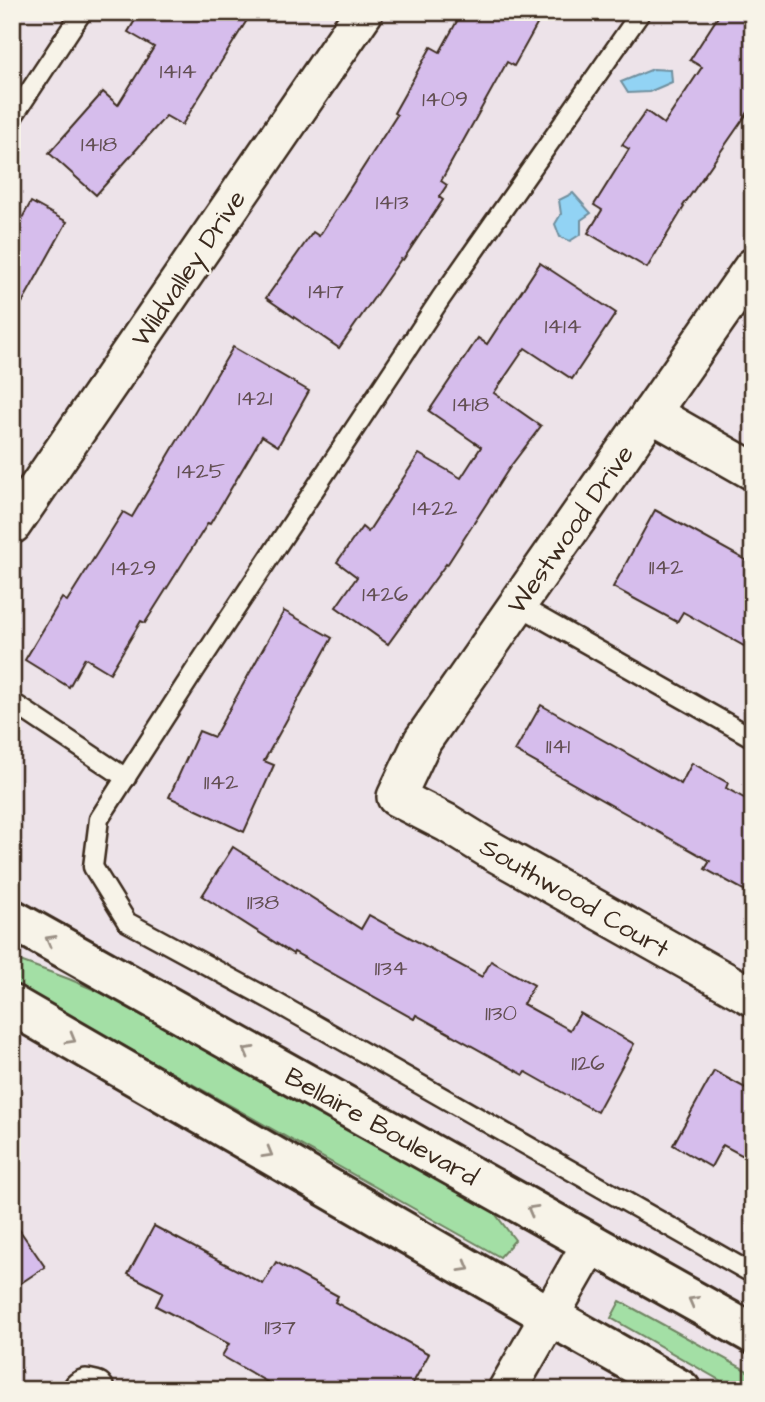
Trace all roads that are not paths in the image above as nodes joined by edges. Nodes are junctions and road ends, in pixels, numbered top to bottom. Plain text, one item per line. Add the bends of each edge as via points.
1 (82, 12) edge
2 (363, 12) edge
3 (641, 12) edge
4 (12, 118) edge
5 (753, 267) edge
6 (651, 413) junction
7 (753, 471) edge
8 (12, 524) edge
9 (518, 605) junction
10 (12, 702) edge
11 (753, 738) edge
12 (126, 778) junction
13 (396, 797) joint
14 (12, 919) edge
15 (753, 998) edge
16 (12, 1005) edge
17 (592, 1244) junction
18 (753, 1274) edge
19 (550, 1316) junction
20 (753, 1334) edge
21 (507, 1390) edge
22 (681, 1390) edge

1 - 4 lane
2 - 8 street, Wildvalley Drive
3 - 12 lane via 441,298
5 - 6 street, Westwood Drive
6 - 7 street
6 - 9 street, Westwood Drive
9 - 11 lane
9 - 13 street, Westwood Drive via 423,740
10 - 12 lane
12 - 18 lane via 99,819 93,867 127,922
13 - 15 street, Southwood Court
17 -> 14 main road, Bellaire Boulevard
16 -> 19 main road
17 - 19 street
20 -> 17 main road, Bellaire Boulevard
19 - 21 street
19 - 22 main road

